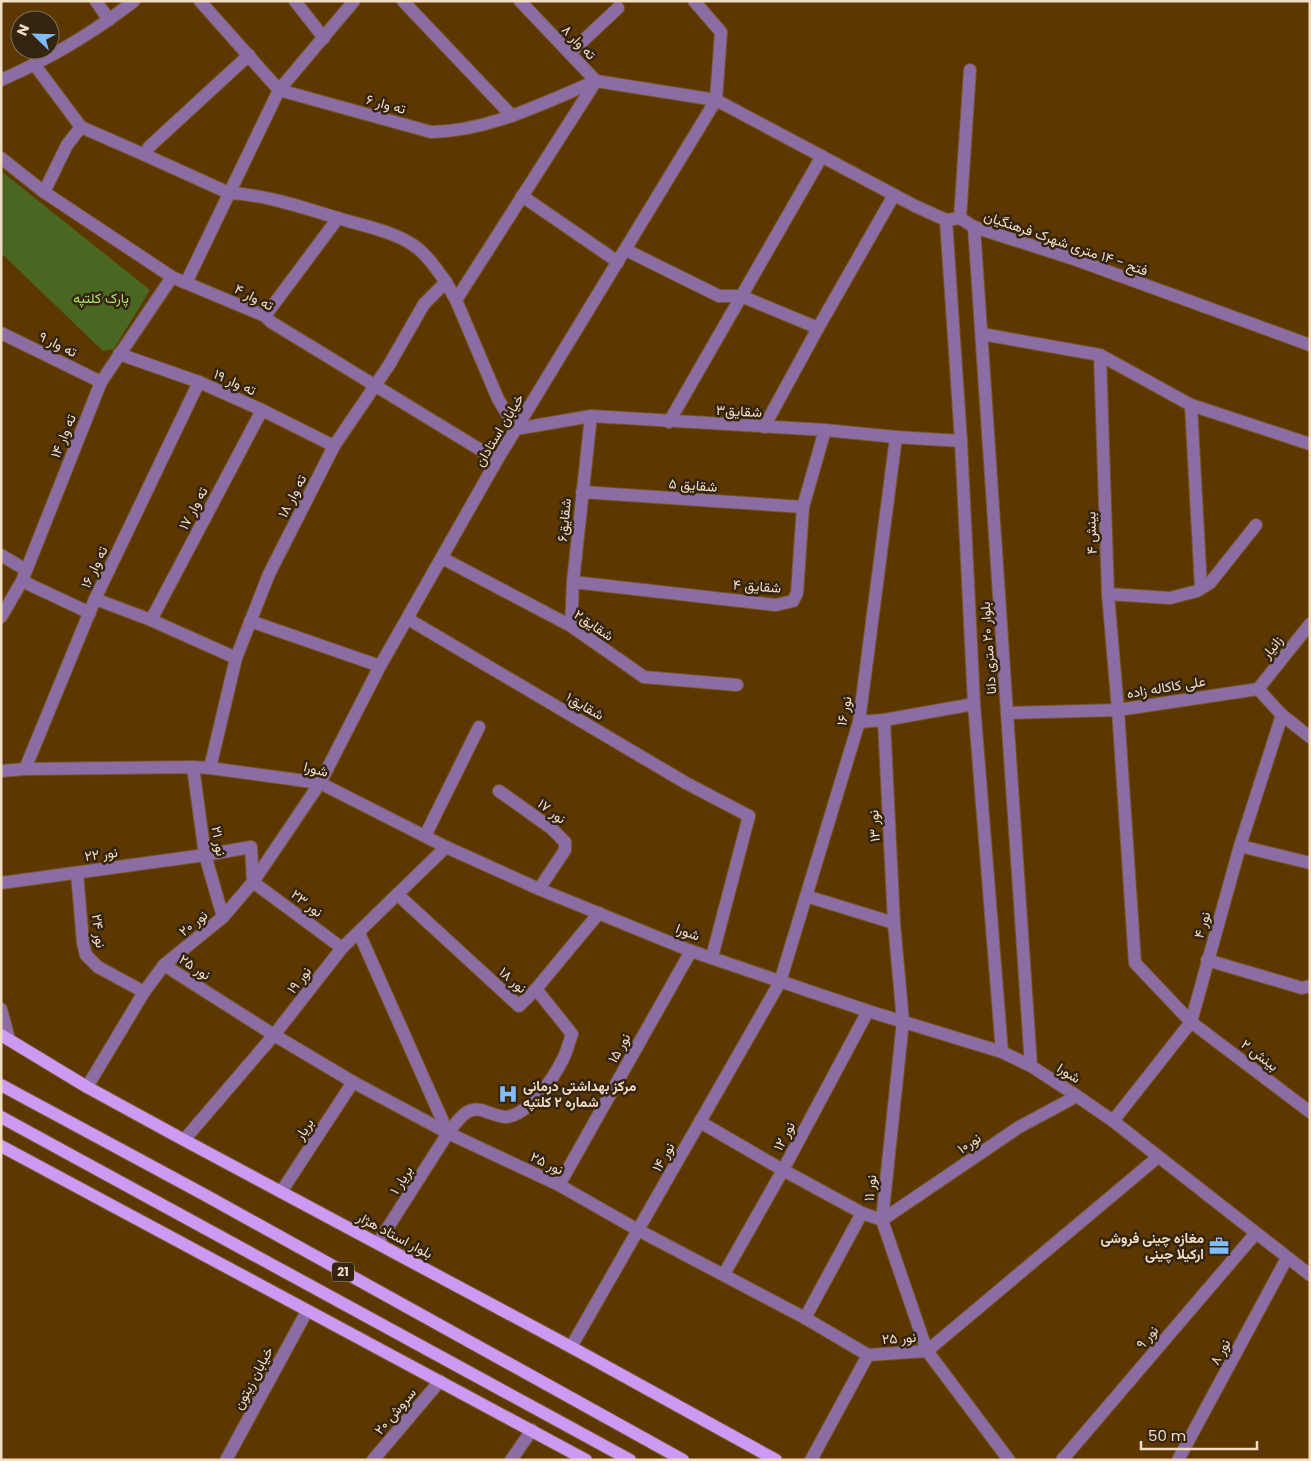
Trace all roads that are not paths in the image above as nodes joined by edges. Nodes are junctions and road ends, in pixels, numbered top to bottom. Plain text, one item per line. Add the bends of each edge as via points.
1 (96, 1) edge
2 (134, 1) edge
3 (200, 1) edge
4 (295, 1) edge
5 (354, 1) edge
6 (403, 1) edge
7 (520, 1) edge
8 (694, 1) edge
9 (618, 8) dead end
10 (109, 20) junction
11 (324, 38) junction
12 (570, 54) junction
13 (249, 55) junction
14 (34, 64) junction
15 (970, 70) dead end
16 (1, 80) edge
17 (596, 81) junction
18 (279, 90) junction
19 (716, 100) junction
20 (512, 116) junction
21 (81, 127) junction
22 (146, 155) junction
23 (822, 156) junction
24 (1, 158) edge
25 (44, 192) junction
26 (229, 193) junction
27 (894, 195) junction
28 (522, 196) junction
29 (338, 218) junction
30 (960, 218) junction
31 (946, 220) junction
32 (974, 227) junction
33 (626, 250) junction
34 (618, 262) junction
35 (172, 277) junction
36 (446, 282) junction
37 (186, 283) junction
38 (741, 296) junction
39 (456, 300) junction
40 (265, 316) junction
41 (818, 328) junction
42 (1, 333) edge
43 (982, 334) junction
44 (1310, 345) edge
45 (119, 354) junction
46 (1100, 355) junction
47 (101, 382) junction
48 (199, 382) junction
49 (374, 386) junction
50 (1191, 405) junction
51 (262, 410) junction
52 (591, 416) junction
53 (669, 422) junction
54 (764, 427) junction
55 (516, 429) junction
56 (825, 430) junction
57 (896, 437) junction
58 (961, 441) junction
59 (1310, 444) edge
60 (334, 446) junction
61 (498, 460) junction
62 (582, 492) junction
63 (803, 507) junction
64 (1256, 525) dead end
65 (1, 555) edge
66 (442, 558) junction
67 (24, 576) junction
68 (573, 582) junction
69 (1201, 588) junction
70 (1108, 594) junction
71 (96, 598) junction
72 (90, 613) junction
73 (1, 617) edge
74 (408, 619) junction
75 (151, 620) junction
76 (250, 621) junction
77 (1310, 624) edge
78 (571, 626) junction
79 (236, 658) junction
80 (380, 666) junction
81 (736, 685) dead end
82 (1258, 689) junction
83 (974, 704) junction
84 (1118, 710) junction
85 (1007, 713) junction
86 (1282, 716) junction
87 (884, 720) junction
88 (859, 722) junction
89 (479, 726) dead end
90 (1310, 737) edge
91 (193, 767) junction
92 (210, 768) junction
93 (25, 769) junction
94 (1, 772) edge
95 (320, 783) junction
96 (499, 791) dead end
97 (425, 836) junction
98 (446, 846) junction
99 (1240, 846) junction
100 (205, 855) junction
101 (1310, 863) edge
102 (77, 872) junction
103 (254, 882) junction
104 (1, 883) edge
105 (539, 888) junction
106 (397, 894) junction
107 (806, 896) junction
108 (599, 913) junction
109 (223, 917) junction
110 (894, 923) junction
111 (359, 933) junction
112 (342, 948) junction
113 (691, 950) junction
114 (712, 957) junction
115 (1207, 960) junction
116 (164, 965) junction
117 (780, 982) junction
118 (1310, 986) edge
119 (536, 989) junction
120 (144, 992) junction
121 (1, 1009) edge
122 (868, 1011) junction
123 (903, 1021) junction
124 (1191, 1022) junction
125 (274, 1035) junction
126 (5, 1037) edge
127 (1002, 1052) junction
128 (1031, 1066) junction
129 (353, 1082) junction
130 (1, 1086) edge
131 (87, 1087) junction
132 (1077, 1096) junction
133 (1310, 1112) edge
134 (1, 1117) edge
135 (1113, 1121) junction
136 (700, 1122) junction
137 (448, 1133) junction
138 (184, 1140) junction
139 (1, 1146) edge
140 (1158, 1157) junction
141 (783, 1170) junction
142 (559, 1186) junction
143 (281, 1192) junction
144 (862, 1213) junction
145 (882, 1220) junction
146 (638, 1230) junction
147 (1255, 1234) junction
148 (378, 1243) junction
149 (1288, 1258) junction
150 (724, 1274) junction
151 (1310, 1275) edge
152 (307, 1311) junction
153 (805, 1318) junction
154 (571, 1347) junction
155 (927, 1351) junction
156 (868, 1355) junction
157 (440, 1381) junction
158 (532, 1430) junction
159 (226, 1460) edge
160 (373, 1460) edge
161 (511, 1460) edge
162 (586, 1460) edge
163 (630, 1460) edge
164 (683, 1460) edge
165 (776, 1460) edge
166 (810, 1460) edge
167 (1008, 1460) edge
168 (1062, 1460) edge
169 (1178, 1460) edge

1 - 10 street
2 - 10 street
3 - 13 street
4 - 11 street
5 - 11 street
6 - 20 street
7 - 12 street, ته وار ۸
8 - 19 street via 721,32
9 - 12 street
10 - 14 street via 60,52
11 - 18 street
12 - 17 street, ته وار ۸
13 - 18 street
13 - 22 street via 150,146
14 - 16 street
14 - 21 street
15 - 30 street
17 - 19 street
17 - 20 street, ته وار ۶
17 - 28 street
18 - 20 street, ته وار ۶ via 431,132 468,129
18 - 26 street
19 - 23 street
19 - 33 street, خیابان استادان
21 - 22 street
21 - 25 street via 67,144
22 - 26 street
23 - 27 street
23 - 38 street
24 - 25 street, ته وار ۴
25 - 35 street, ته وار ۴
26 - 29 street via 275,200
26 - 37 street
27 - 31 street
27 - 41 street
28 - 34 street
28 - 39 street
29 - 36 street via 414,245
29 - 40 street
30 - 31 street
30 - 32 street, فتح - ۱۴ متری شهرک فرهنگیان
31 - 58 street, بلوار ۲۰ متری دانا
32 - 43 street, بلوار ۲۰ متری دانا
32 - 44 street, فتح - ۱۴ متری شهرک فرهنگیان via 1074,259
33 - 34 street, خیابان استادان
33 - 38 street via 718,296
34 - 55 street, خیابان استادان
35 - 37 street, ته وار ۴
35 - 45 street, ته وار ۱۴
36 - 39 street
36 - 49 street, ته وار ۱۸ via 424,304
37 - 40 street, ته وار ۴
38 - 41 street
38 - 53 street
39 - 55 street via 498,399
40 - 49 street, ته وار ۴
41 - 54 street
42 - 47 street, ته وار ۹
43 - 46 street
43 - 85 street, بلوار ۲۰ متری دانا
45 - 47 street, ته وار ۱۴
45 - 48 street, ته وار ۱۹
46 - 50 street
46 - 70 street, بینش ۴
47 - 67 street, ته وار ۱۴
48 - 51 street, ته وار ۱۹
48 - 71 street, ته وار ۱۶
49 - 60 street, ته وار ۱۸
49 - 61 street, ته وار ۴
50 - 59 street
50 - 69 street
51 - 60 street, ته وار ۱۹
51 - 75 street, ته وار ۱۷
52 - 53 street, شقایق۳
52 - 55 street, شقایق۳
52 - 62 street, شقایق۶
53 - 54 street, شقایق۳
54 - 56 street, شقایق۳
55 - 61 street, خیابان استادان
56 - 57 street, شقایق۳
56 - 63 street, شقایق ۴
57 - 58 street, شقایق۳
57 - 88 street, نور ۱۶
58 - 83 street, بلوار ۲۰ متری دانا
60 - 76 street, ته وار ۱۸ via 269,574
61 - 66 street, خیابان استادان
62 - 63 street, شقایق ۵
62 - 68 street, شقایق۶
63 - 68 street, شقایق ۴ via 797,593 792,602 786,604
64 - 69 street via 1210,583
65 - 67 street
66 - 74 street, خیابان استادان
66 - 78 street, شقایق۲
67 - 72 street
67 - 73 street, ته وار ۱۴
68 - 78 street, شقایق۶
69 - 70 street via 1170,598
70 - 84 street, بینش ۴
71 - 72 street, ته وار ۱۶
71 - 75 street
72 - 93 street, ته وار ۱۶
74 - 80 street, خیابان استادان
74 - 114 street, شقایق۱ via 686,783 750,816
75 - 79 street
76 - 79 street, ته وار ۱۸
76 - 80 street
77 - 82 street, زانیار
78 - 81 street, شقایق۲ via 644,677
79 - 92 street, ته وار ۱۸
80 - 95 street, خیابان استادان
82 - 84 street, علی کاکاله زاده
82 - 86 street
83 - 87 street
83 - 127 street, بلوار ۲۰ متری دانا
84 - 85 street, علی کاکاله زاده
84 - 124 street, بینش ۲ via 1135,963
85 - 128 street, بلوار ۲۰ متری دانا
86 - 90 street
86 - 99 street, نور ۴
87 - 88 street
87 - 110 street, نور ۱۳
88 - 107 street, نور ۱۶
89 - 97 street
91 - 92 street, شورا
91 - 93 street, شورا
91 - 100 street, نور ۲۱
92 - 95 street, شورا
93 - 94 street, شورا
95 - 97 street, شورا
95 - 103 street, نور ۲۰
96 - 105 street, نور ۱۷ via 566,842 565,850
97 - 98 street, شورا
98 - 105 street, شورا
98 - 106 street, نور ۱۹
99 - 101 street
99 - 115 street, نور ۴
100 - 102 street, نور ۲۲
100 - 103 street, نور ۲۲ via 250,846
100 - 109 street, نور ۲۱
102 - 104 street, نور ۲۲
102 - 120 street, نور ۲۴ via 86,955 98,967
103 - 109 street, نور ۲۰
103 - 112 street, نور ۲۳
105 - 108 street, شورا
106 - 111 street, نور ۱۹
106 - 119 street, نور ۱۸ via 519,1006
107 - 110 street
107 - 117 street, نور ۱۶
108 - 113 street, شورا
108 - 119 street, نور ۱۸
109 - 116 street, نور ۲۰
110 - 123 street, نور ۱۳
111 - 112 street, نور ۱۹
111 - 137 street
112 - 125 street, نور ۱۹
113 - 114 street, شورا
113 - 142 street, نور ۱۵
114 - 117 street, شورا
115 - 118 street via 1302,988
115 - 124 street, نور ۴
116 - 120 street, نور ۲۰
116 - 125 street, نور ۲۵
117 - 122 street, شورا
117 - 136 street, نور ۱۴
119 - 137 street, بریار ۱ via 572,1034 563,1059 526,1109 503,1117 480,1109 468,1110
120 - 131 street, نور ۲۰
121 - 126 street
122 - 123 street, شورا
122 - 141 street, نور ۱۲
123 - 127 street, شورا
123 - 145 street, نور ۱۱
124 - 133 street, بینش ۲
124 - 135 street, نور ۴
125 - 129 street, نور ۲۵
125 - 138 street, نور ۱۹
126 - 131 main road, بلوار استاد هژار
127 - 128 street, شورا
128 - 132 street, شورا
129 - 137 street, نور ۲۵
129 - 143 street, بریار
130 - 164 main road, 21
131 - 138 main road, بلوار استاد هژار
132 - 135 street, شورا
132 - 145 street, نور۱۰ via 1019,1127
134 - 163 main road, 21
135 - 140 street, شورا
136 - 141 street
136 - 146 street, نور ۱۴
137 - 142 street, نور ۲۵
137 - 148 street, بریار ۱
138 - 143 main road, بلوار استاد هژار
139 - 152 main road
140 - 147 street, شورا
140 - 155 street
141 - 144 street
141 - 150 street, نور ۱۲
142 - 146 street, نور ۲۵
143 - 148 main road, بلوار استاد هژار
144 - 145 street
144 - 153 street
145 - 155 street, نور ۱۱
146 - 150 street, نور ۲۵
146 - 154 street, نور ۱۴
147 - 149 street, شورا
147 - 168 street, نور ۹
148 - 154 main road, بلوار استاد هژار
149 - 151 street, شورا
149 - 169 street, نور ۸
150 - 153 street, نور ۲۵
152 - 157 main road
152 - 159 street, خیابان زیتون
153 - 156 street, نور ۲۵
154 - 165 main road, بلوار استاد هژار
155 - 156 street, نور ۲۵
155 - 167 street, نور ۱۱
156 - 166 street
157 - 158 main road
157 - 160 street, سروش ۲۰
158 - 161 street
158 - 162 main road

